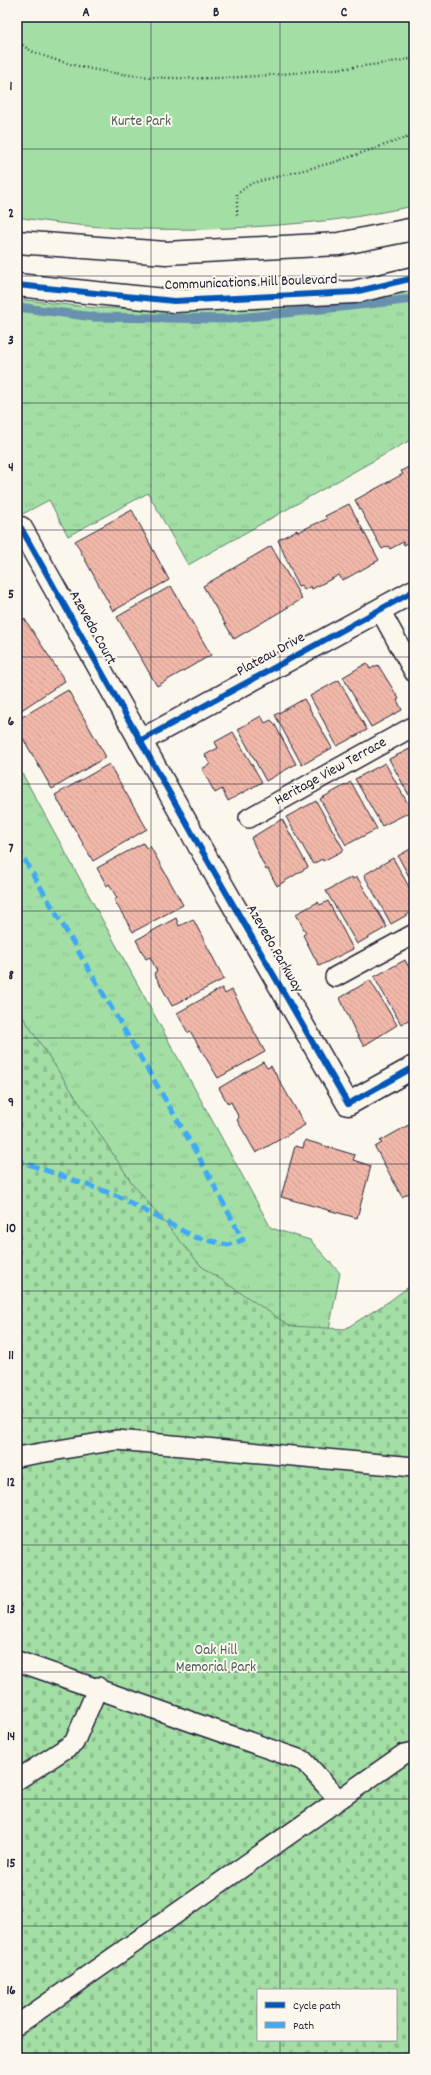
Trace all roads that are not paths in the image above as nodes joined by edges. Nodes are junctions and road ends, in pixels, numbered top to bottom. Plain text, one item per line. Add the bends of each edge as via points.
1 (414, 229) edge
2 (17, 242) edge
3 (414, 278) edge
4 (17, 285) edge
5 (21, 528) dead end
6 (414, 591) edge
7 (380, 610) junction
8 (414, 672) edge
9 (414, 726) edge
10 (140, 741) junction
11 (249, 818) dead end
12 (414, 934) edge
13 (335, 977) dead end
14 (414, 1067) edge
15 (17, 1457) edge
16 (414, 1467) edge
17 (17, 1660) edge
18 (98, 1688) junction
19 (414, 1752) edge
20 (17, 1780) edge
21 (338, 1799) junction
22 (17, 2025) edge

1 - 2 street via 339,244 166,253
3 - 4 street, Communications Hill Boulevard via 354,292 174,302
5 - 10 street, Azevedo Court
6 - 7 street, Plateau Drive
7 - 8 lane
7 - 10 street, Plateau Drive
9 - 11 lane, Heritage View Terrace
10 - 14 street, Azevedo Parkway via 348,1104
12 - 13 lane
15 - 16 lane via 117,1440
17 - 18 lane
18 - 20 lane via 74,1743
18 - 21 lane via 304,1761
19 - 21 lane via 404,1754
21 - 22 lane

